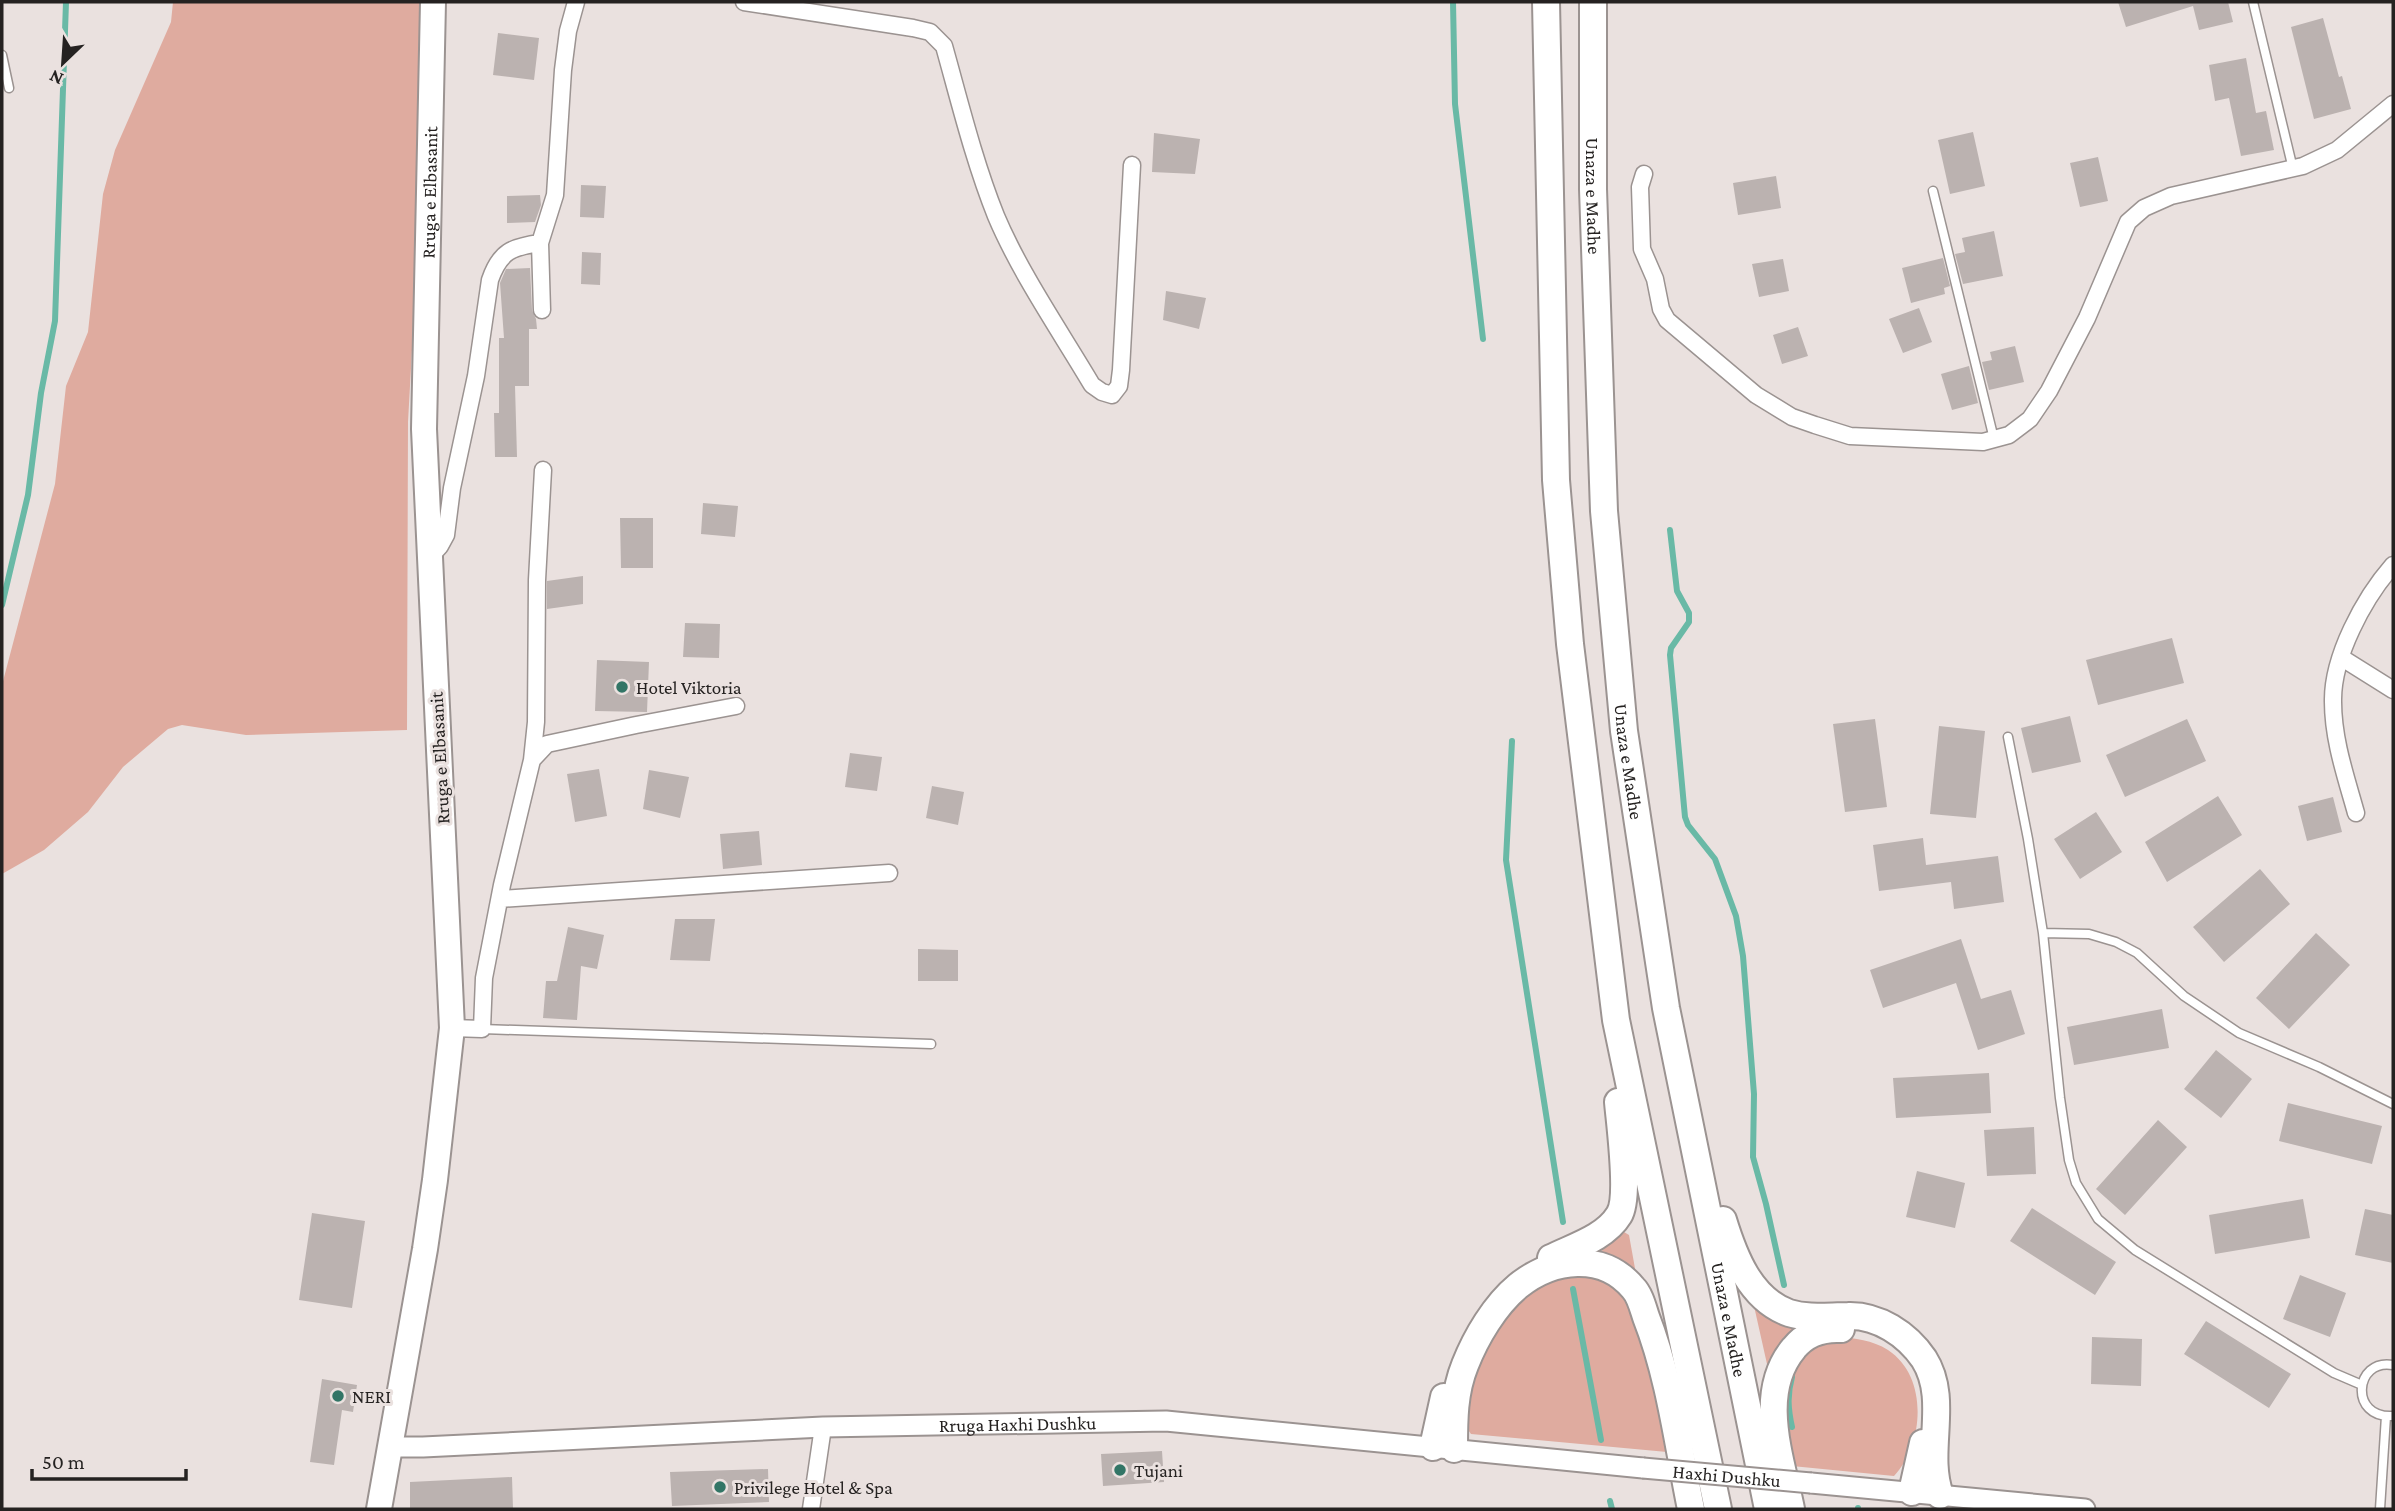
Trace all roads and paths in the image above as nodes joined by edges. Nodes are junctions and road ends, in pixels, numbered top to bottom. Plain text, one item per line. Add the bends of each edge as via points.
1 (432, 2) edge
2 (576, 2) edge
3 (744, 2) edge
4 (1546, 2) edge
5 (1593, 2) edge
6 (2253, 2) edge
7 (2, 55) edge
8 (9, 88) dead end
9 (2393, 104) edge
10 (1132, 165) dead end
11 (2293, 169) junction
12 (1644, 174) dead end
13 (1933, 191) dead end
14 (540, 243) junction
15 (542, 310) dead end
16 (1994, 439) junction
17 (544, 470) dead end
18 (429, 558) junction
19 (2393, 565) edge
20 (2342, 658) junction
21 (2393, 690) edge
22 (736, 706) dead end
23 (2008, 737) dead end
24 (533, 760) junction
25 (2356, 813) dead end
26 (888, 873) dead end
27 (500, 899) junction
28 (2043, 933) junction
29 (1666, 1008) junction
30 (1616, 1020) junction
31 (452, 1028) junction
32 (482, 1029) junction
33 (931, 1044) dead end
34 (2393, 1104) edge
35 (2393, 1365) edge
36 (2362, 1385) junction
37 (2389, 1416) edge
38 (824, 1427) junction
39 (390, 1447) junction
40 (1443, 1448) junction
41 (1643, 1468) joint
42 (1912, 1492) junction
43 (1940, 1495) junction
44 (379, 1509) edge
45 (811, 1509) edge
46 (1691, 1509) edge
47 (1717, 1509) edge
48 (1768, 1509) edge
49 (1791, 1509) edge
50 (2085, 1509) edge
51 (2380, 1509) edge

1 - 18 main road, Rruga e Elbasanit via 424,429
2 - 14 street via 563,70 555,195
3 - 10 street via 913,27 930,32 944,46 981,177 998,219 1092,384 1112,395 1119,386 1121,370
4 - 30 highway via 1556,480 1570,644
5 - 29 highway, Unaza e Madhe via 1593,188 1604,511 1624,731
6 - 11 lane
7 - 8 lane
9 - 11 street via 2337,150
11 - 16 street via 2171,196 2144,208 2128,222 2087,318 2049,391 2030,419 2009,435
12 - 16 street via 1640,187 1642,249 1661,309 1667,320 1756,395 1792,417 1850,436
13 - 16 lane
14 - 15 street
14 - 18 street via 504,254 490,280 446,535
17 - 24 street
18 - 31 main road, Rruga e Elbasanit
19 - 20 street via 2365,602
20 - 21 street
20 - 25 street via 2333,704 2339,752
22 - 24 street via 547,744
23 - 28 lane
24 - 27 street
26 - 27 street
27 - 32 street via 484,978
28 - 34 lane via 2089,934 2116,942 2239,1033
28 - 36 lane via 2069,1160 2076,1183 2098,1219 2195,1289 2334,1373
29 - 43 highway via 1701,1119 1732,1250 1759,1293 1775,1306 1812,1317 1873,1320 1890,1327 1917,1349 1936,1396 1934,1467
29 - 48 highway, Unaza e Madhe
30 - 40 highway via 1624,1198 1619,1215 1585,1243 1532,1266 1504,1287 1470,1333 1448,1382
30 - 47 highway
31 - 32 street
31 - 39 main road, Rruga e Elbasanit via 435,1180
32 - 33 lane
35 - 36 lane via 2371,1370
36 - 37 lane via 2370,1409
37 - 51 lane
38 - 39 street, Rruga Haxhi Dushku
38 - 40 street, Rruga Haxhi Dushku via 1166,1421
38 - 45 street
39 - 44 main road, Rruga e Elbasanit
40 - 41 street, Rruga Haxhi Dushku
40 - 46 highway via 1464,1367 1501,1304 1518,1286 1560,1265 1583,1262 1603,1266 1636,1290 1658,1347
41 - 42 street, Haxhi Dushku, bridge
42 - 43 street
42 - 49 highway via 1926,1418 1918,1374 1890,1342 1870,1333 1830,1328 1801,1338 1786,1357 1774,1395 1773,1421
43 - 50 street

